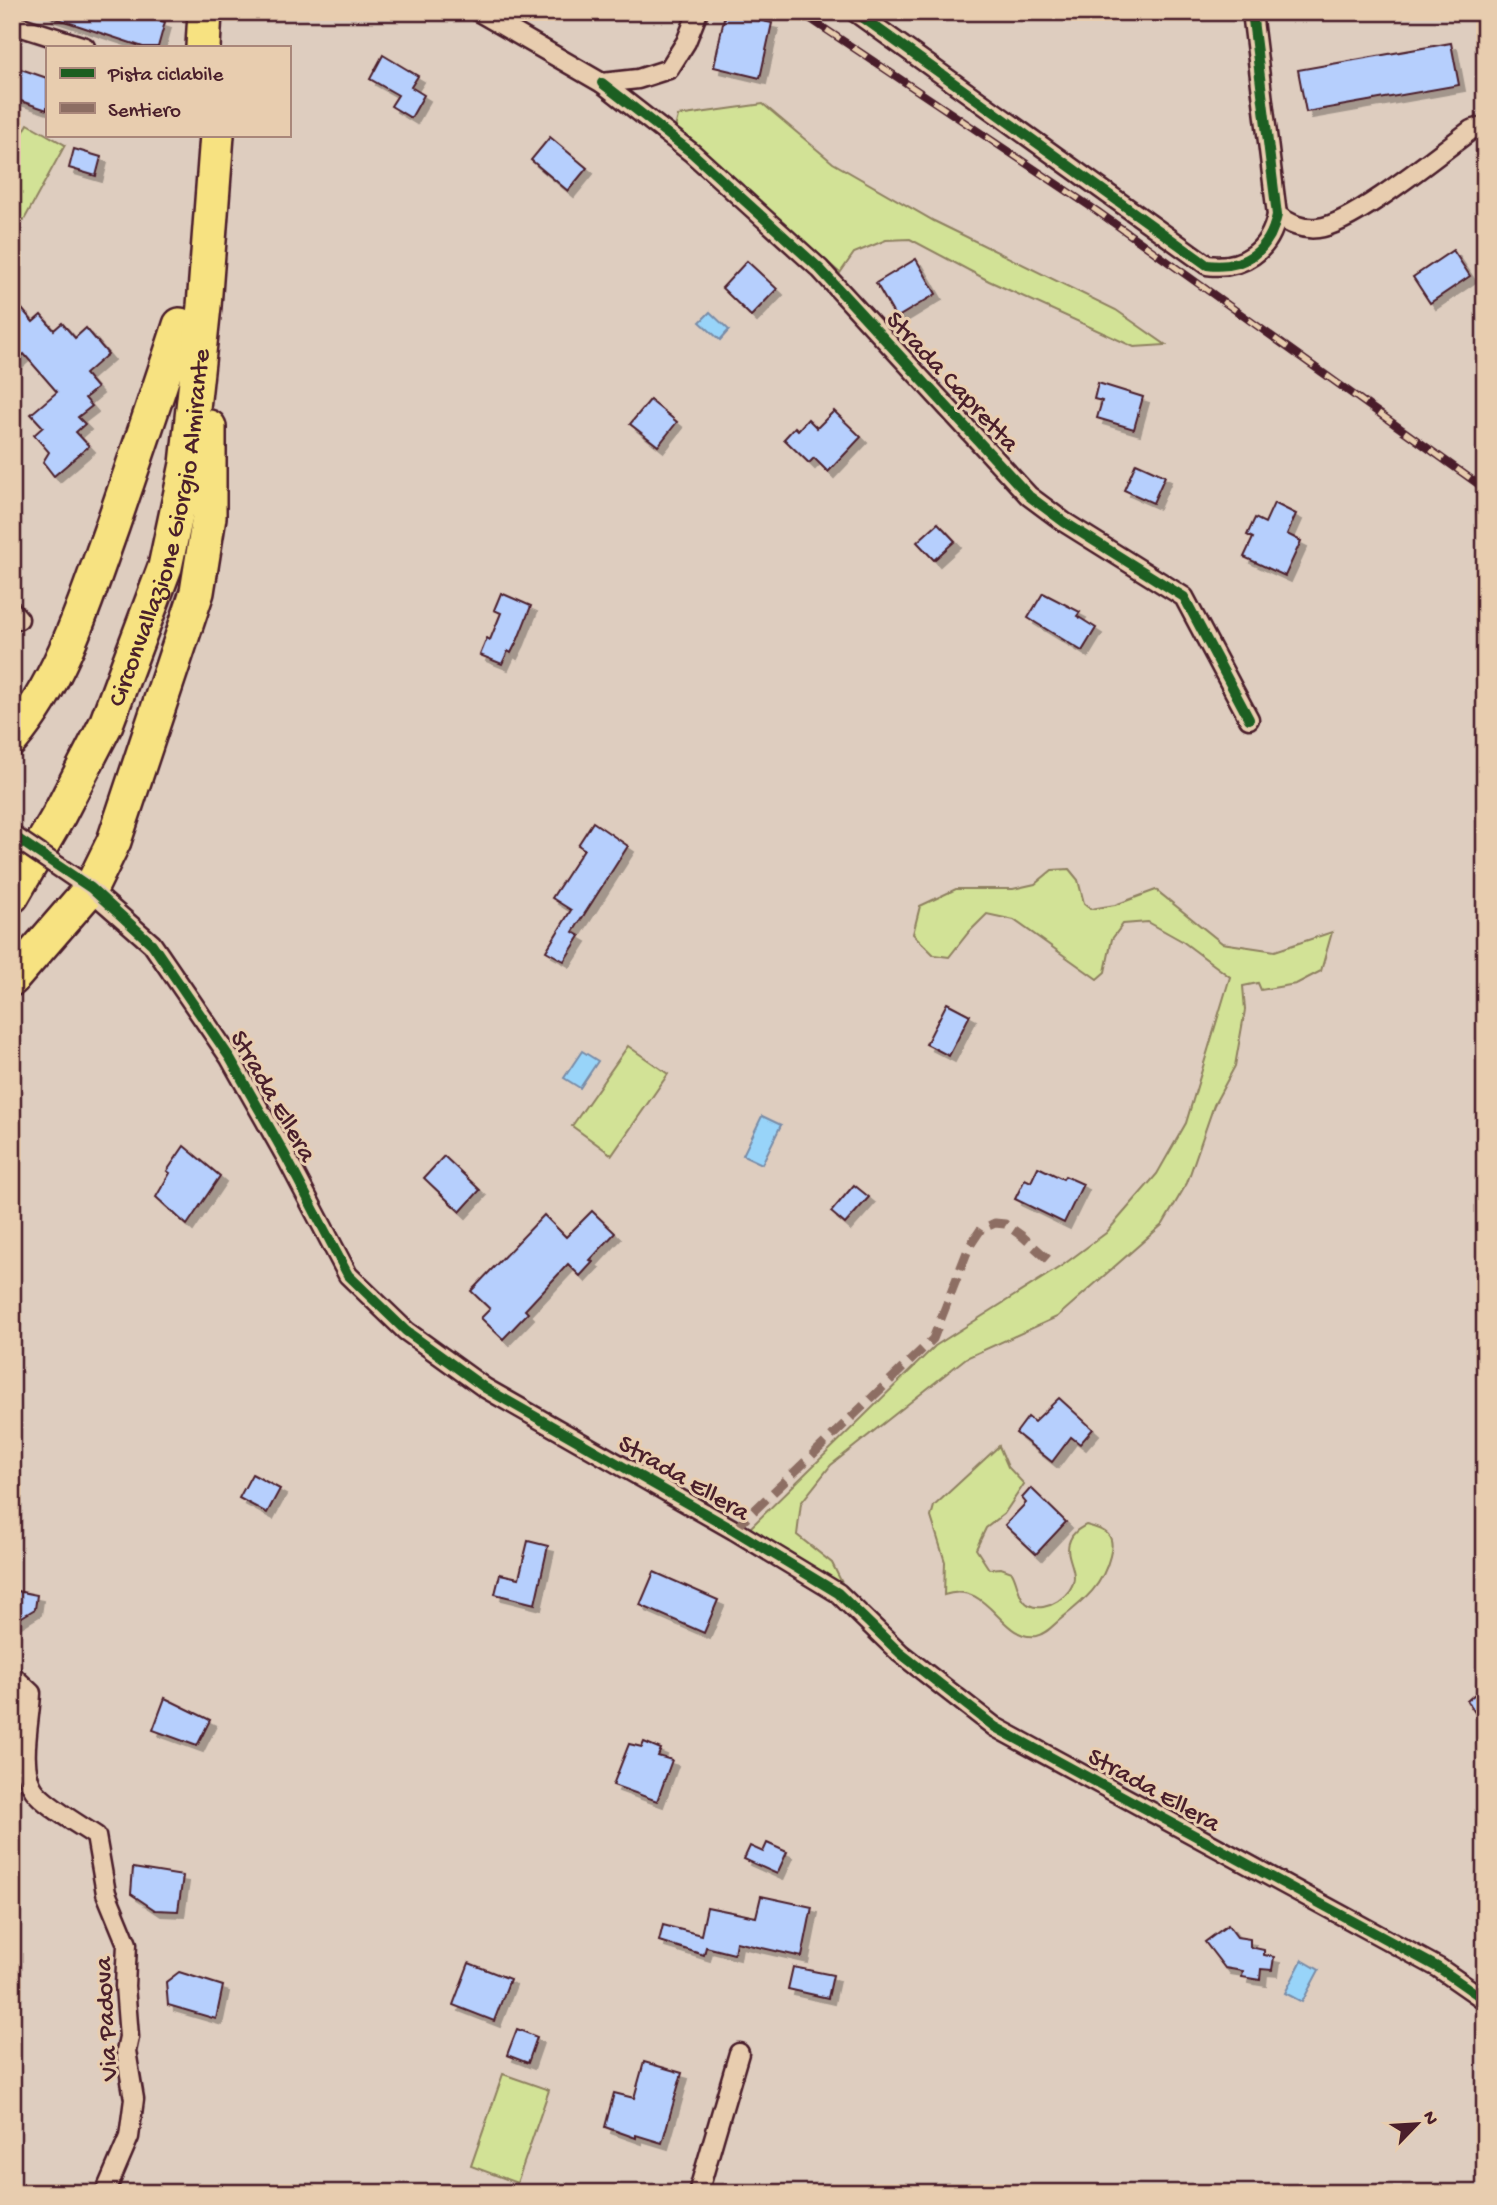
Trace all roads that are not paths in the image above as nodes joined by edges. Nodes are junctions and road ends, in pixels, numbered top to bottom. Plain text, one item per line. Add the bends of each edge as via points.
1 (205, 12) edge
2 (227, 12) edge
3 (479, 12) edge
4 (698, 12) edge
5 (855, 12) edge
6 (1252, 12) edge
7 (12, 24) edge
8 (82, 46) edge
9 (203, 46) edge
10 (225, 46) edge
11 (601, 83) junction
12 (1485, 126) edge
13 (196, 136) edge
14 (217, 136) edge
15 (1278, 215) junction
16 (192, 315) junction
17 (1249, 719) dead end
18 (12, 739) edge
19 (12, 835) edge
20 (12, 851) edge
21 (83, 883) junction
22 (12, 896) edge
23 (12, 979) edge
24 (12, 1675) edge
25 (1485, 2000) edge
26 (739, 2053) dead end
27 (105, 2193) edge
28 (698, 2193) edge

1 - 9 highway
2 - 10 highway
3 - 11 street, Strada Capretta
4 - 11 street via 669,69 638,79
5 - 15 street via 1207,265 1239,264 1258,253 1271,236
6 - 15 street
7 - 8 street
11 - 17 street, Strada Capretta via 692,153 820,269 1028,496 1184,597
12 - 15 street via 1471,130 1379,197 1329,226 1307,229
13 - 16 highway, Circonvallazione Giorgio Almirante
14 - 16 highway, Circonvallazione Giorgio Almirante
16 - 18 highway via 90,590 57,667
16 - 20 highway, Circonvallazione Giorgio Almirante via 152,532 130,610 92,704
16 - 21 highway via 212,337 209,517 197,592 114,841
16 - 22 highway, Circonvallazione Giorgio Almirante via 187,464 165,567 106,724
19 - 21 street, Strada Ellera, bridge
21 - 23 highway
21 - 25 street, Strada Ellera via 152,944 230,1058 348,1275 406,1331 485,1388 838,1593 900,1653 995,1727 1439,1968
24 - 27 street, Via Padova via 31,1693 26,1757 34,1790 96,1836 106,1893 127,1944 126,2051 134,2099 129,2137
26 - 28 street

